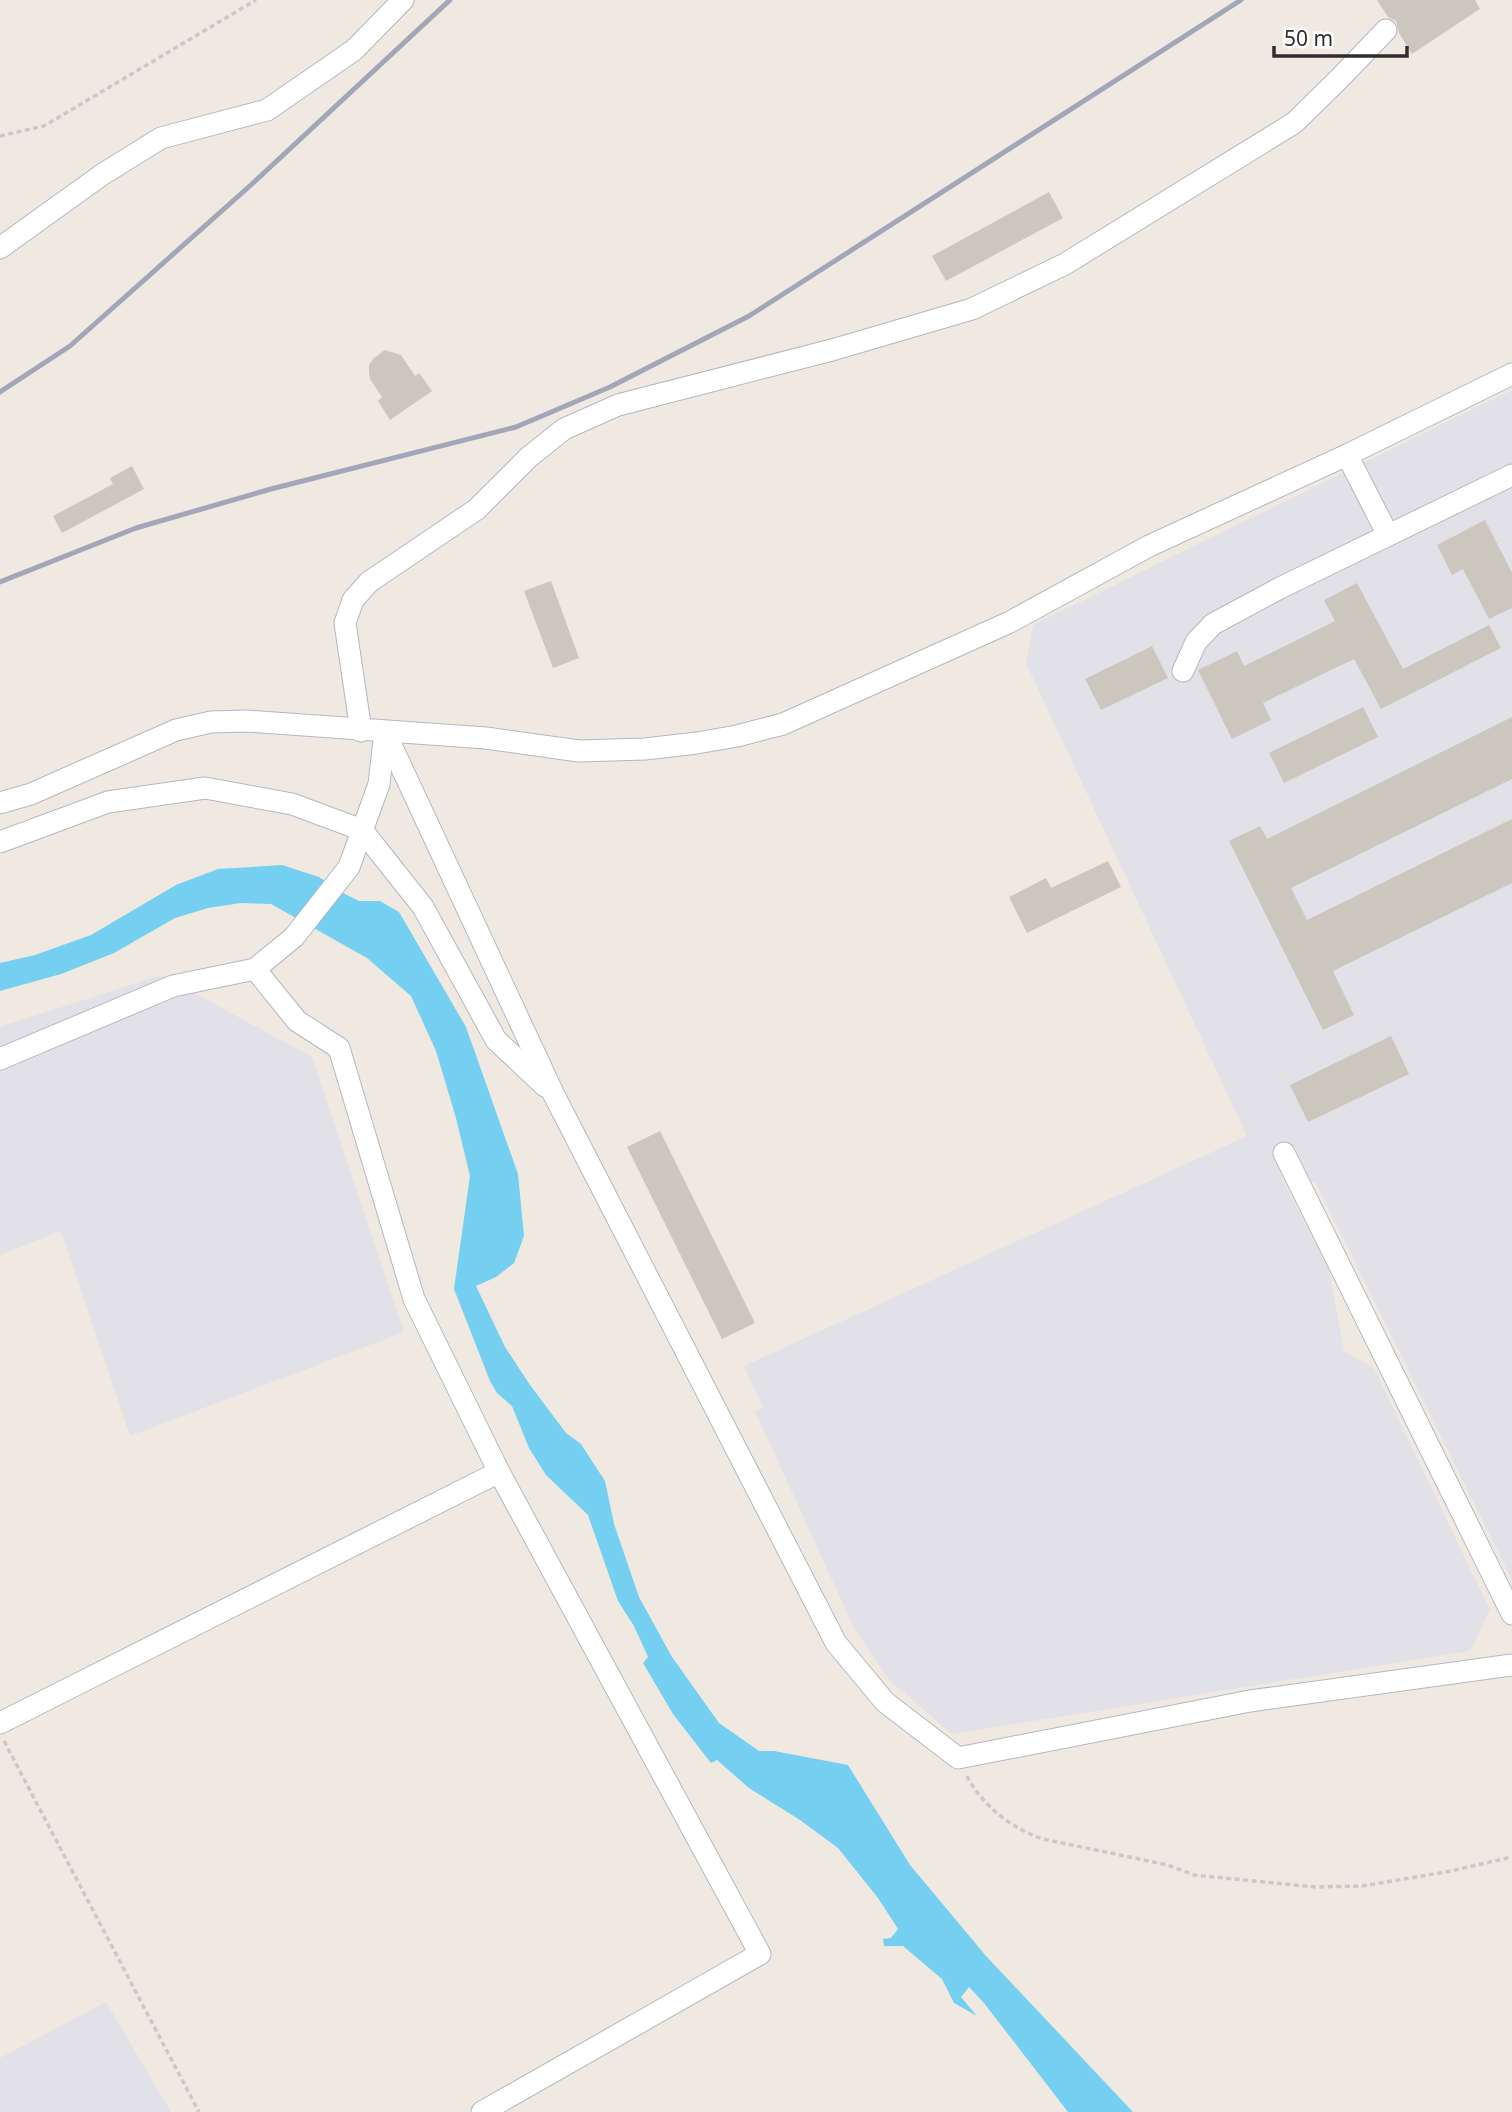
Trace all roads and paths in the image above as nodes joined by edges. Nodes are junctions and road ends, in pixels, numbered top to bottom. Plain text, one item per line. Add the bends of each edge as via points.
1 (256, 0) edge
2 (403, 0) edge
3 (1386, 30) dead end
4 (0, 136) edge
5 (0, 248) edge
6 (1512, 374) edge
7 (1347, 455) junction
8 (1512, 475) edge
9 (1388, 535) junction
10 (1182, 671) dead end
11 (361, 731) junction
12 (385, 732) junction
13 (0, 803) edge
14 (362, 830) junction
15 (0, 842) edge
16 (255, 970) junction
17 (0, 1059) edge
18 (554, 1095) junction
19 (1284, 1153) dead end
20 (499, 1472) junction
21 (1512, 1614) edge
22 (1512, 1665) edge
23 (0, 1723) edge
24 (0, 1733) edge
25 (958, 1758) junction
26 (1512, 1857) edge
27 (199, 2112) edge
28 (482, 2112) edge

1 - 4 path via 44,126
2 - 5 street via 354,50 267,110 161,138
3 - 11 street via 1294,123 1065,264 972,309 618,405 564,429 528,457 477,509 369,582 353,600 345,623
6 - 7 street
7 - 9 street
7 - 12 street via 1149,546 1010,622 783,724 697,743 579,751 486,738
8 - 9 street
9 - 10 street via 1213,624 1196,642
11 - 12 street
11 - 13 street via 211,722 176,730 31,794
12 - 14 street via 379,784
12 - 18 street
14 - 15 street via 292,804 205,788 108,802
14 - 16 street via 349,867 294,937
14 - 18 street via 423,907 496,1041
16 - 17 street via 173,986
16 - 20 street via 297,1021 339,1048 414,1300
18 - 25 street via 836,1643 884,1702
19 - 21 street
20 - 23 street
20 - 28 street via 760,1954
22 - 25 street via 1250,1701
24 - 27 path
25 - 26 path via 997,1814 1027,1834 1168,1865 1194,1875 1315,1887 1362,1886

